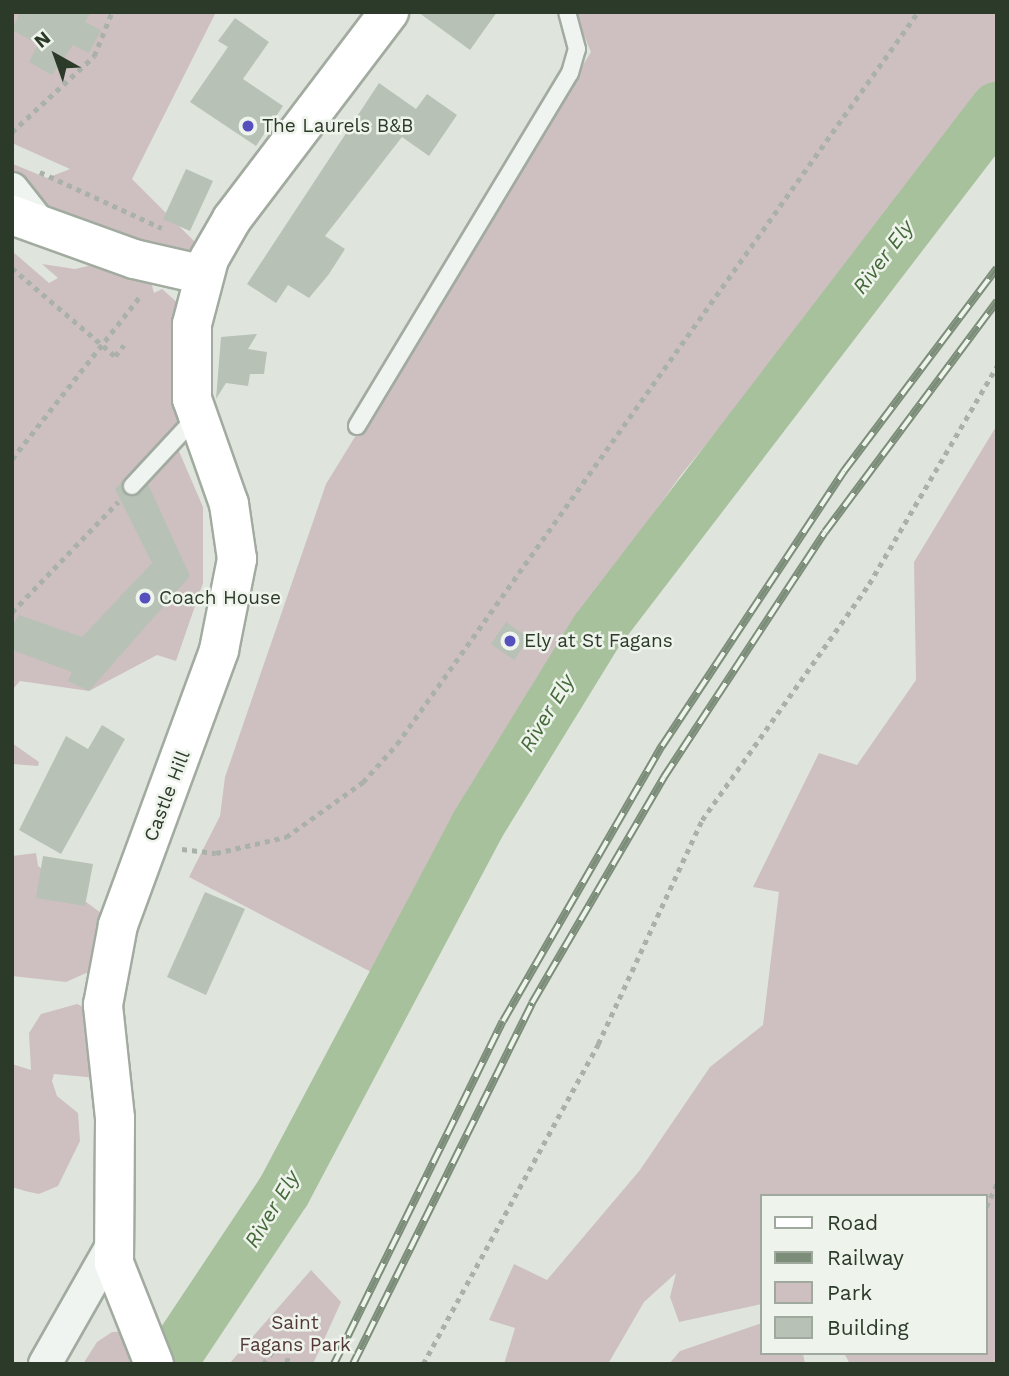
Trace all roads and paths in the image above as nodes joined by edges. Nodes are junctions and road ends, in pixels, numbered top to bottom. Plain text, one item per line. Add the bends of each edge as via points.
1 (113, 12) edge
2 (389, 12) edge
3 (567, 12) edge
4 (918, 12) edge
5 (95, 42) dead end
6 (97, 51) junction
7 (12, 132) edge
8 (19, 177) edge
9 (27, 221) edge
10 (167, 230) dead end
11 (12, 268) edge
12 (204, 275) junction
13 (150, 284) dead end
14 (101, 344) junction
15 (124, 345) dead end
16 (997, 366) edge
17 (197, 416) junction
18 (357, 426) dead end
19 (12, 459) edge
20 (132, 486) joint
21 (12, 612) edge
22 (149, 842) junction
23 (997, 1182) edge
24 (988, 1202) edge
25 (112, 1246) junction
26 (46, 1364) edge
27 (154, 1364) edge
28 (263, 1364) edge
29 (287, 1364) edge
30 (423, 1364) edge

1 - 6 path
2 - 12 street, Castle Hill via 245,200
3 - 18 lane via 577,49 570,73
4 - 22 path via 420,715 363,782 286,837 259,846 216,853
5 - 6 path
6 - 7 path
8 - 9 street
8 - 10 path
9 - 12 street via 134,260
11 - 14 path
12 - 17 street, Castle Hill via 189,363
13 - 14 path
14 - 15 path via 115,356
14 - 19 path
16 - 30 path via 869,584 702,820 598,1044
17 - 20 lane
17 - 22 street, Castle Hill via 229,504 237,559 219,650
20 - 21 path
22 - 25 street, Castle Hill via 110,953 103,1005 115,1118
23 - 24 path
25 - 26 street
25 - 27 street, Castle Hill via 134,1322
28 - 29 path via 279,1343 290,1348

